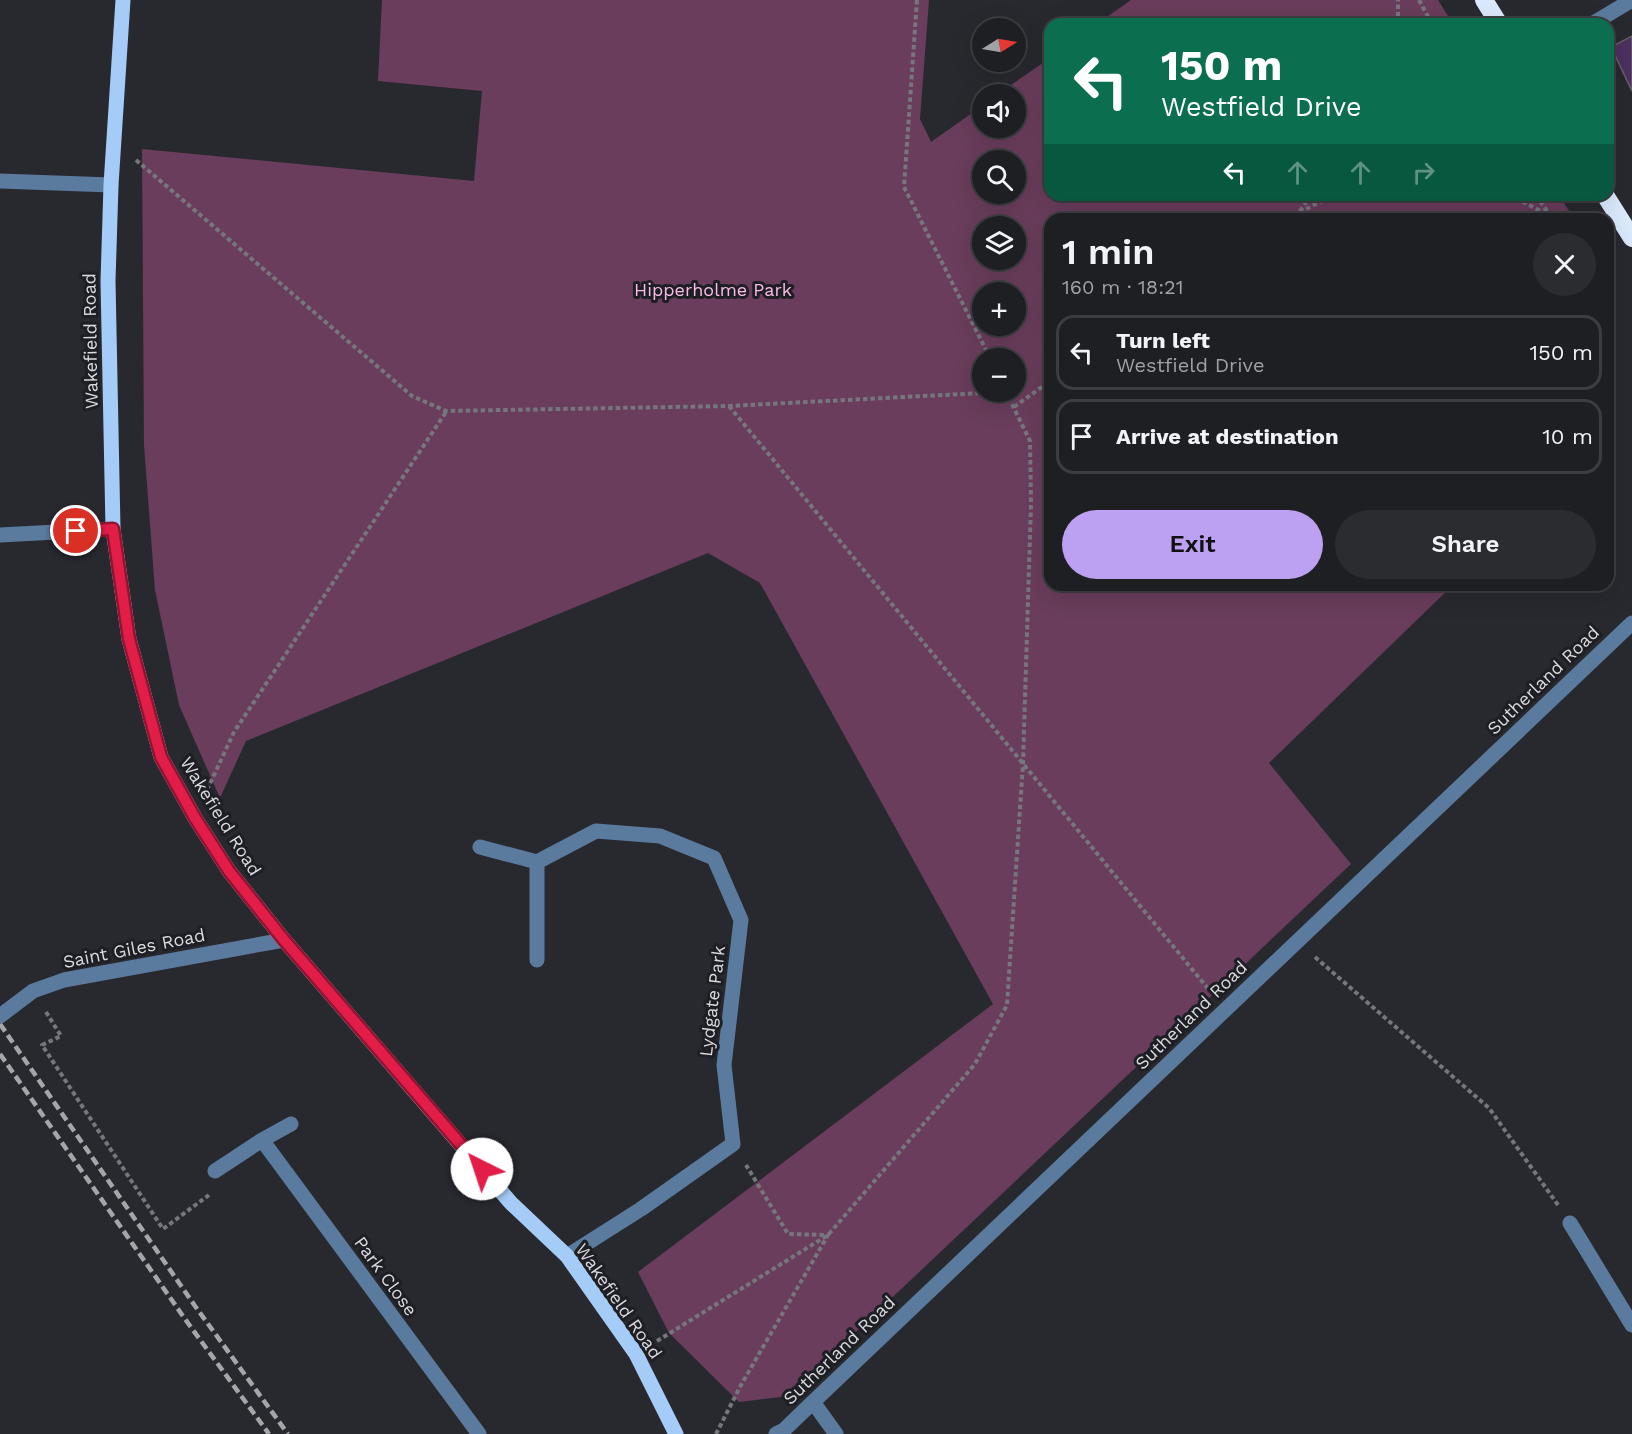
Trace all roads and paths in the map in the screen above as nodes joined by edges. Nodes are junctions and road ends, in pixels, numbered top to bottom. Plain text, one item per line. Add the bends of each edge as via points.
1 (123, 0) edge
2 (917, 0) edge
3 (1398, 0) edge
4 (1419, 0) edge
5 (1484, 0) edge
6 (1632, 0) edge
7 (1398, 18) edge
8 (1429, 18) edge
9 (1495, 18) edge
10 (1602, 18) edge
11 (113, 140) junction
12 (0, 181) edge
13 (111, 185) junction
14 (1307, 201) edge
15 (1322, 201) edge
16 (1521, 201) edge
17 (1609, 201) edge
18 (1299, 212) joint
19 (1546, 213) edge
20 (1632, 238) edge
21 (985, 348) edge
22 (1044, 385) edge
23 (972, 394) edge
24 (1011, 402) edge
25 (729, 406) junction
26 (1014, 407) junction
27 (447, 411) junction
28 (113, 529) junction
29 (0, 535) edge
30 (1632, 623) edge
31 (1023, 763) junction
32 (195, 818) junction
33 (480, 847) dead end
34 (537, 862) junction
35 (284, 940) junction
36 (1297, 941) junction
37 (537, 960) dead end
38 (33, 991) junction
39 (1225, 1010) junction
40 (0, 1016) edge
41 (291, 1124) dead end
42 (262, 1140) junction
43 (733, 1144) junction
44 (215, 1171) joint
45 (1570, 1223) joint
46 (828, 1235) junction
47 (567, 1256) junction
48 (1632, 1325) edge
49 (636, 1354) junction
50 (813, 1402) junction
51 (479, 1434) edge
52 (676, 1434) edge
53 (716, 1434) edge
54 (776, 1434) edge
55 (836, 1434) edge

1 - 11 main road, Wakefield Road
2 - 21 path via 904,187
3 - 7 path
4 - 8 path
5 - 9 highway
6 - 10 street
11 - 13 main road, Wakefield Road
11 - 27 path via 412,396
12 - 13 street
13 - 28 main road, Wakefield Road via 108,281
14 - 18 path
15 - 18 path
16 - 19 path
17 - 20 highway
22 - 26 path
23 - 25 path
24 - 26 path
25 - 27 path
25 - 31 path
26 - 31 path via 1030,441
27 - 32 path via 234,732
28 - 29 street
28 - 32 main road, Wakefield Road via 129,639 161,757
30 - 36 street, Sutherland Road
31 - 39 path
31 - 46 path via 1007,1005 975,1065
32 - 35 main road, Wakefield Road via 229,871
33 - 34 street
34 - 37 street
34 - 43 street, Lydgate Park via 596,831 660,836 714,858 741,920 723,1065
35 - 38 street, Saint Giles Road via 64,980
35 - 47 main road, Wakefield Road via 511,1203
36 - 39 street, Sutherland Road
36 - 45 path via 1489,1108
38 - 40 street, Saint Giles Road
38 - 44 path via 61,1036 42,1045 163,1229 213,1191
39 - 50 street, Sutherland Road
41 - 42 street
42 - 44 street
42 - 51 street, Park Close
43 - 46 path via 788,1234
43 - 47 street
45 - 48 street
46 - 49 path
46 - 53 path
47 - 49 main road, Wakefield Road
49 - 52 main road, Wakefield Road
50 - 54 street, Sutherland Road
50 - 55 street

